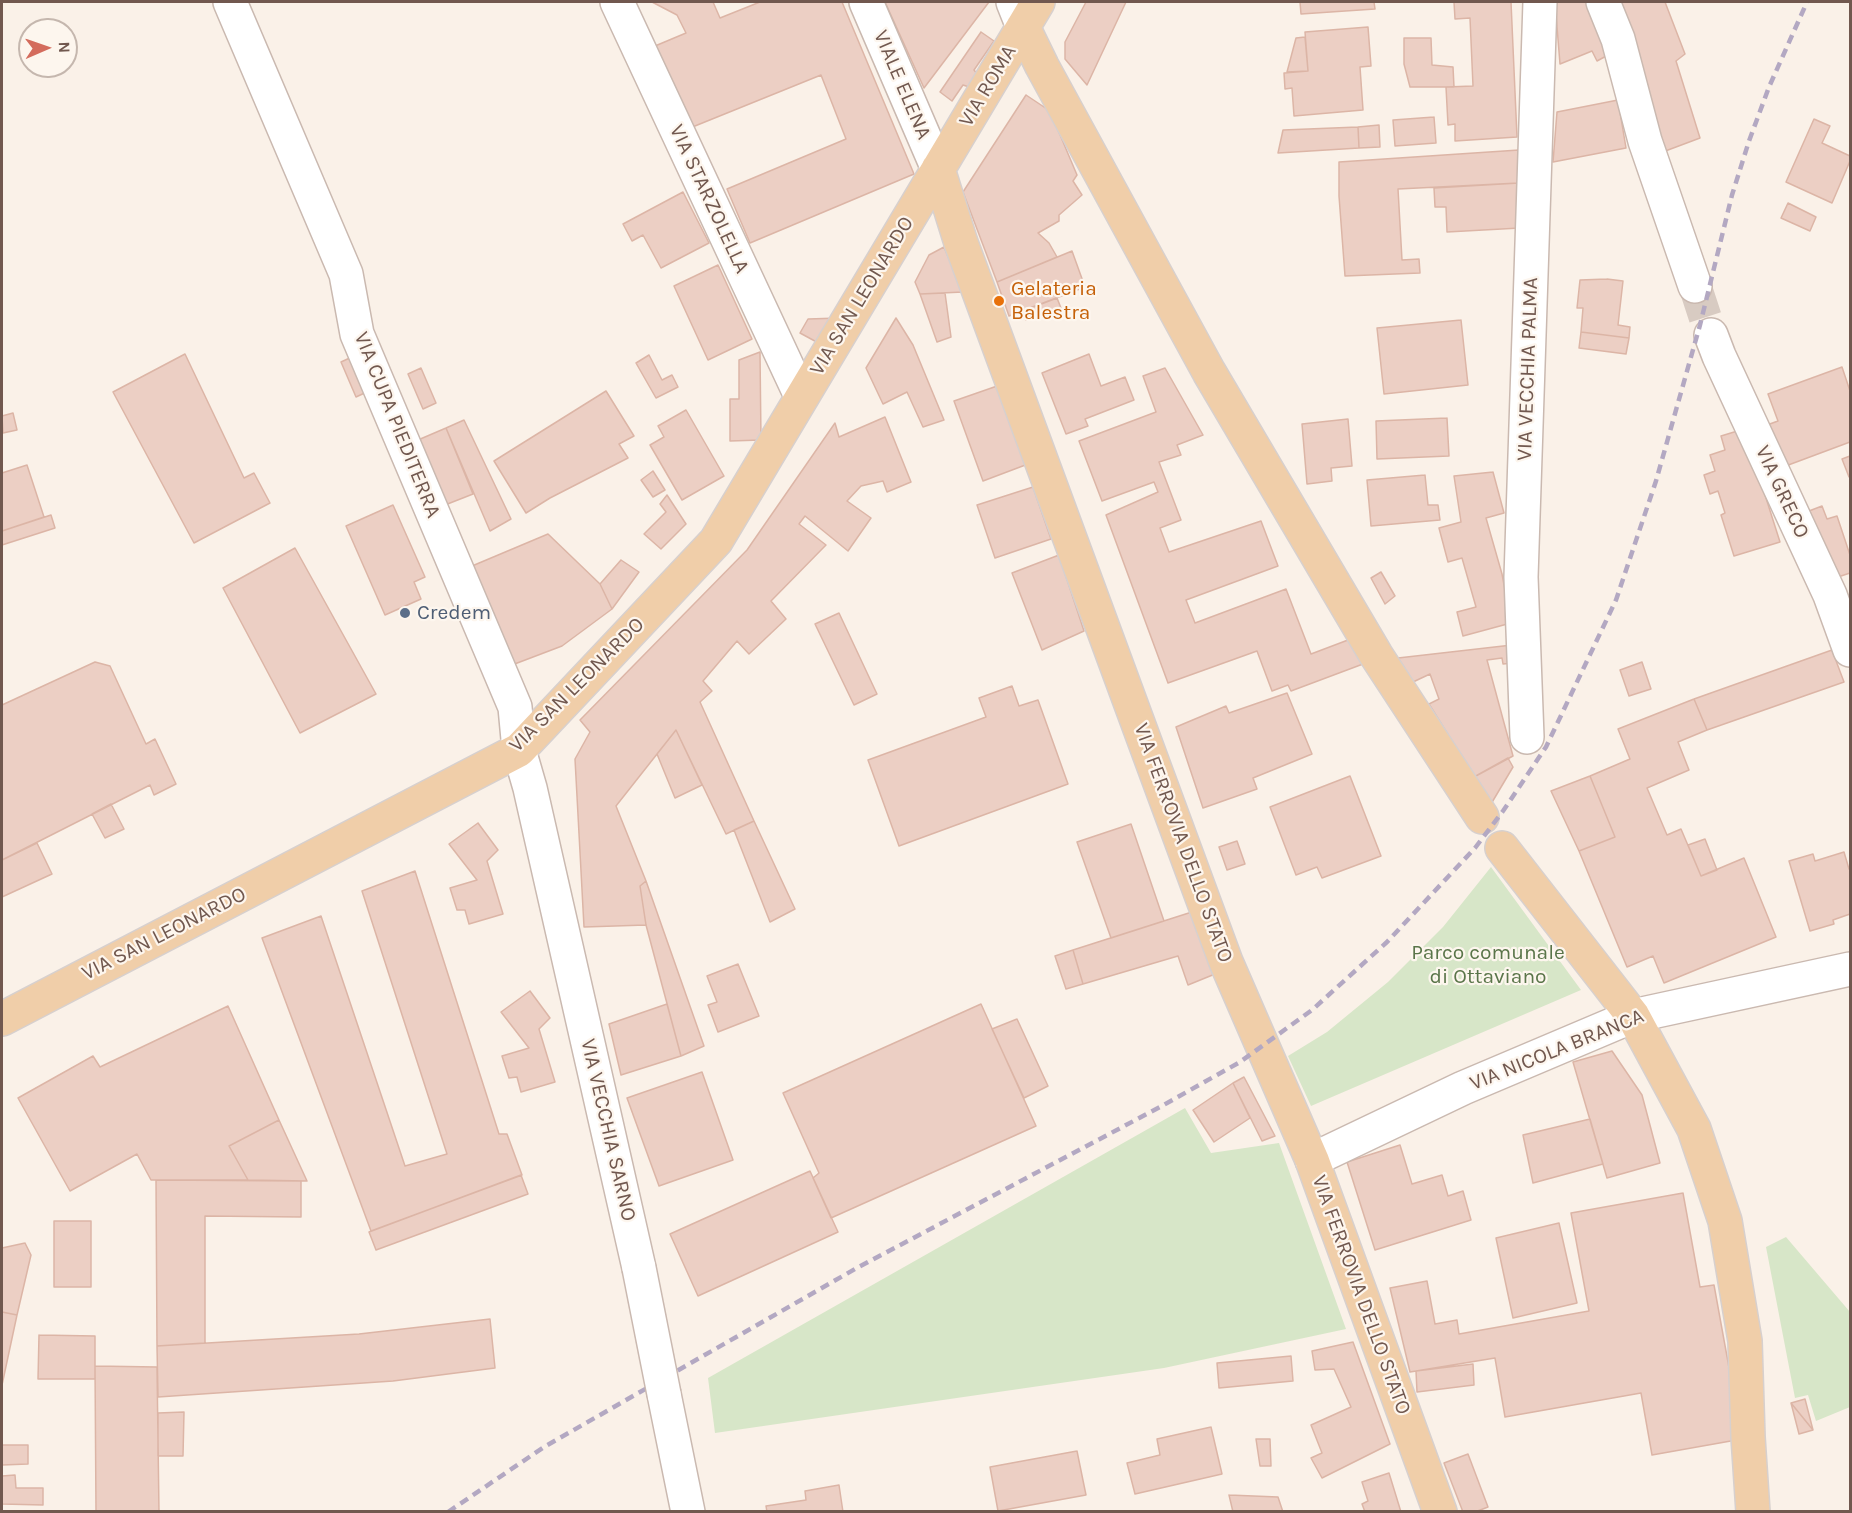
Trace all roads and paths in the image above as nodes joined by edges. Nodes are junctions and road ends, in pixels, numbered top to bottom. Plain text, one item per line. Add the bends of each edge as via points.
1 (230, 2) edge
2 (617, 2) edge
3 (866, 2) edge
4 (1540, 2) edge
5 (1603, 2) edge
6 (1025, 10) edge
7 (938, 169) junction
8 (1695, 286) tunnel mouth
9 (1711, 335) tunnel mouth
10 (801, 396) junction
11 (1851, 650) edge
12 (1527, 737) dead end
13 (519, 750) junction
14 (1482, 817) dead end
15 (1502, 848) dead end
16 (1851, 969) edge
17 (1634, 1016) junction
18 (2, 1019) edge
19 (1312, 1160) junction
20 (688, 1512) edge
21 (1440, 1512) edge
22 (1753, 1512) edge

1 - 13 street, VIA CUPA PIEDITERRA via 346,274 357,333 515,707
2 - 10 street, VIA STARZOLELLA
3 - 7 street, VIALE ELENA
4 - 12 street, VIA VECCHIA PALMA via 1521,578
5 - 8 street
6 - 7 main road, VIA ROMA
6 - 14 main road via 1042,66 1209,372 1376,655
7 - 10 main road, VIA SAN LEONARDO
7 - 19 main road, VIA FERROVIA DELLO STATO via 961,243 1226,962
9 - 11 street, VIA GRECO via 1830,595
10 - 13 main road, VIA SAN LEONARDO via 716,541
13 - 18 main road, VIA SAN LEONARDO
13 - 20 street, VIA VECCHIA SARNO, bridge via 639,1268
15 - 17 main road
16 - 17 street, VIA NICOLA BRANCA
17 - 19 street, VIA NICOLA BRANCA via 1463,1088
17 - 22 main road via 1694,1129 1725,1221 1745,1341
19 - 21 main road, VIA FERROVIA DELLO STATO

